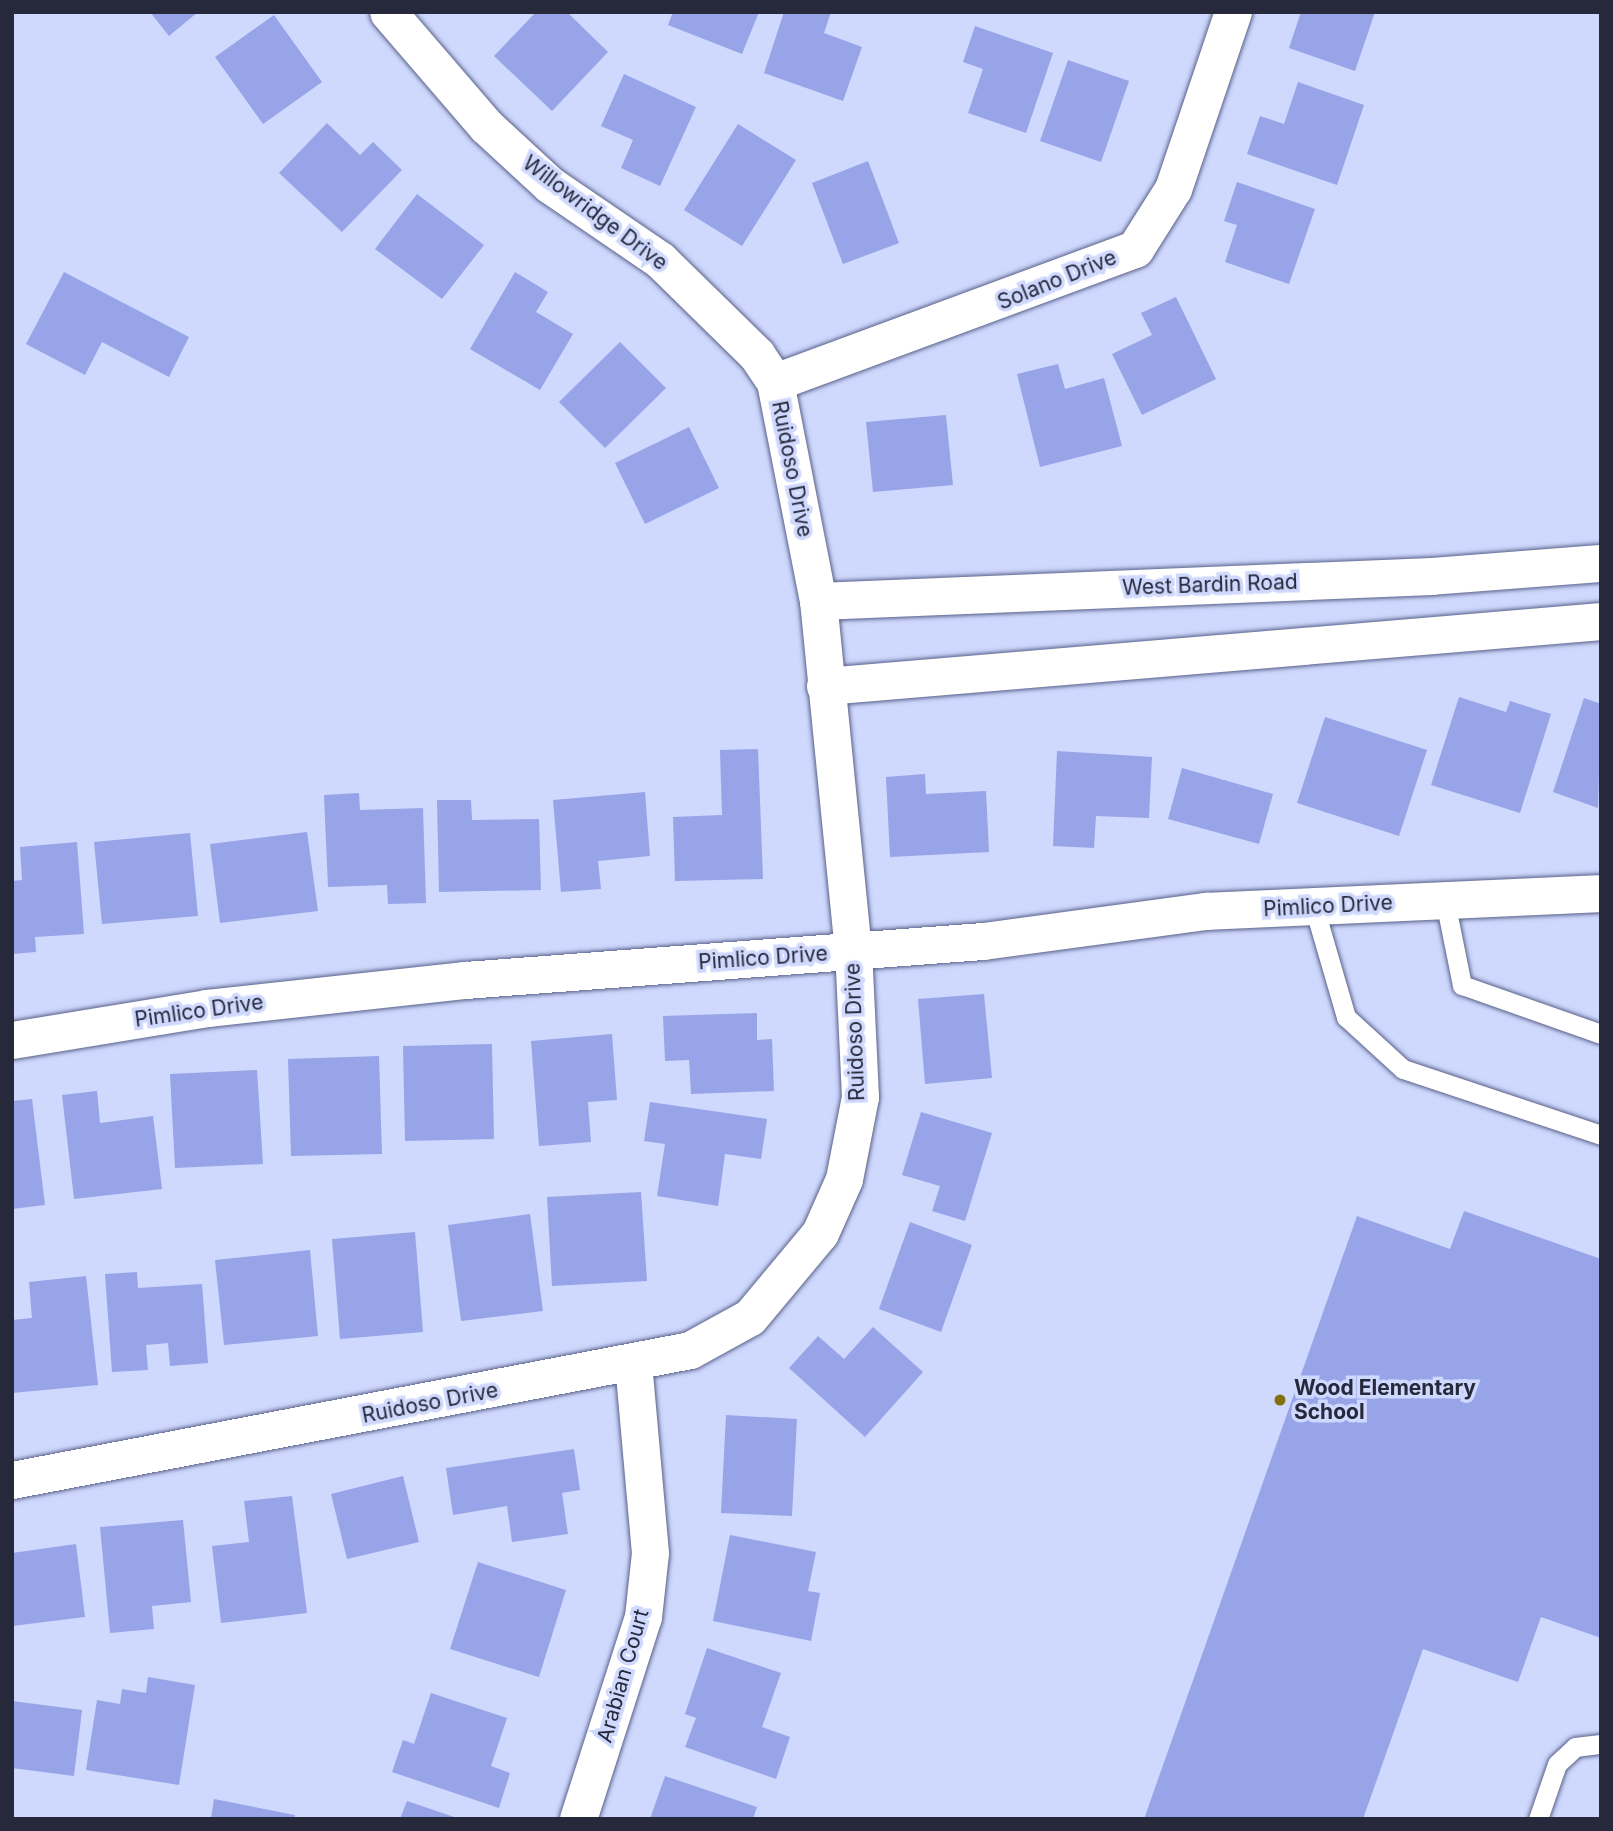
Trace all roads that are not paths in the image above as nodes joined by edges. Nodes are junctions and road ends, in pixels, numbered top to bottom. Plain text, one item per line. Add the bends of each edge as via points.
1 (388, 12) edge
2 (1233, 12) edge
3 (775, 382) junction
4 (1601, 563) edge
5 (818, 601) junction
6 (1601, 621) edge
7 (825, 686) junction
8 (1601, 894) edge
9 (1445, 901) junction
10 (1314, 907) junction
11 (853, 951) junction
12 (1601, 1034) edge
13 (12, 1040) edge
14 (1601, 1135) edge
15 (634, 1362) junction
16 (12, 1480) edge
17 (1601, 1744) edge
18 (578, 1819) edge
19 (1538, 1819) edge

1 - 3 street, Willowridge Drive via 486,126 550,185 660,260 757,355
2 - 3 street, Solano Drive via 1172,189 1135,249
3 - 5 street, Ruidoso Drive
4 - 5 street, West Bardin Road via 1431,576
5 - 7 street, Ruidoso Drive
6 - 7 street
7 - 11 street, Ruidoso Drive
8 - 9 street, Pimlico Drive
9 - 10 street, Pimlico Drive
9 - 12 lane via 1462,985
10 - 11 street, Pimlico Drive via 1206,911
10 - 14 lane via 1346,1017 1403,1069
11 - 13 street, Pimlico Drive via 451,982 207,1008
11 - 15 street, Ruidoso Drive via 860,1097 844,1179 820,1233 750,1317 690,1350
15 - 16 street, Ruidoso Drive
15 - 18 street, Arabian Court via 650,1553 643,1618
17 - 19 lane via 1574,1748 1557,1764

